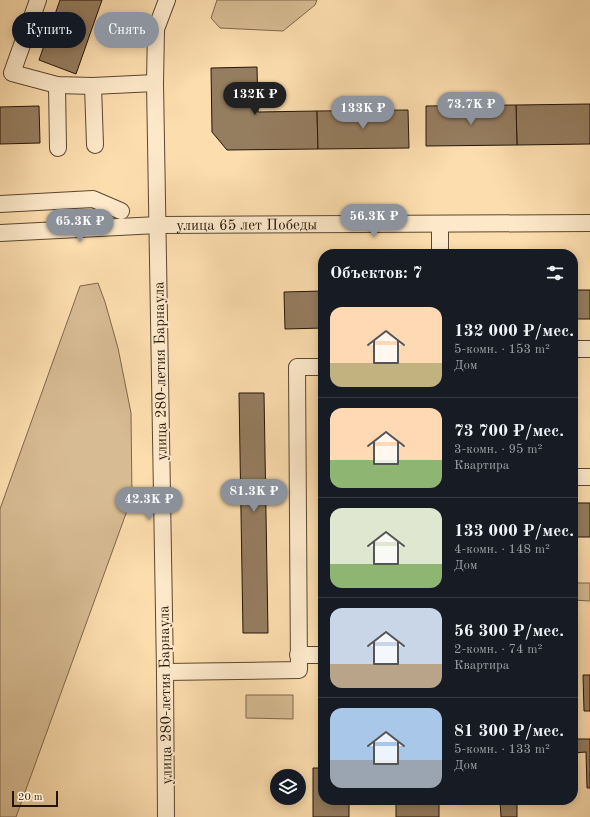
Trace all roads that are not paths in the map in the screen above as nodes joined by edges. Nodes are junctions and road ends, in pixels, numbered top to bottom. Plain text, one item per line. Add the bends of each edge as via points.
1 (38, 0) edge
2 (167, 0) edge
3 (6, 73) edge
4 (155, 83) junction
5 (57, 85) junction
6 (94, 86) junction
7 (95, 145) dead end
8 (58, 148) dead end
9 (0, 204) edge
10 (121, 211) dead end
11 (590, 223) edge
12 (440, 224) junction
13 (158, 225) junction
14 (0, 233) edge
15 (440, 249) edge
16 (590, 348) edge
17 (578, 349) edge
18 (318, 367) edge
19 (578, 477) edge
20 (590, 477) edge
21 (298, 655) junction
22 (318, 655) edge
23 (165, 672) junction
24 (166, 817) edge

1 - 3 street
2 - 4 street, улица 280-летия Барнаула via 156,29
3 - 5 street
4 - 6 street
4 - 13 street, улица 280-летия Барнаула
5 - 6 street
5 - 8 street
6 - 7 street
9 - 10 street via 93,200
11 - 12 street, улица 65 лет Победы
12 - 13 street, улица 65 лет Победы
12 - 15 street
13 - 14 street, улица 65 лет Победы
13 - 23 street, улица 280-летия Барнаула
16 - 17 street
18 - 21 street via 297,367
19 - 20 street
21 - 22 street
21 - 23 street via 299,670
23 - 24 street, улица 280-летия Барнаула

